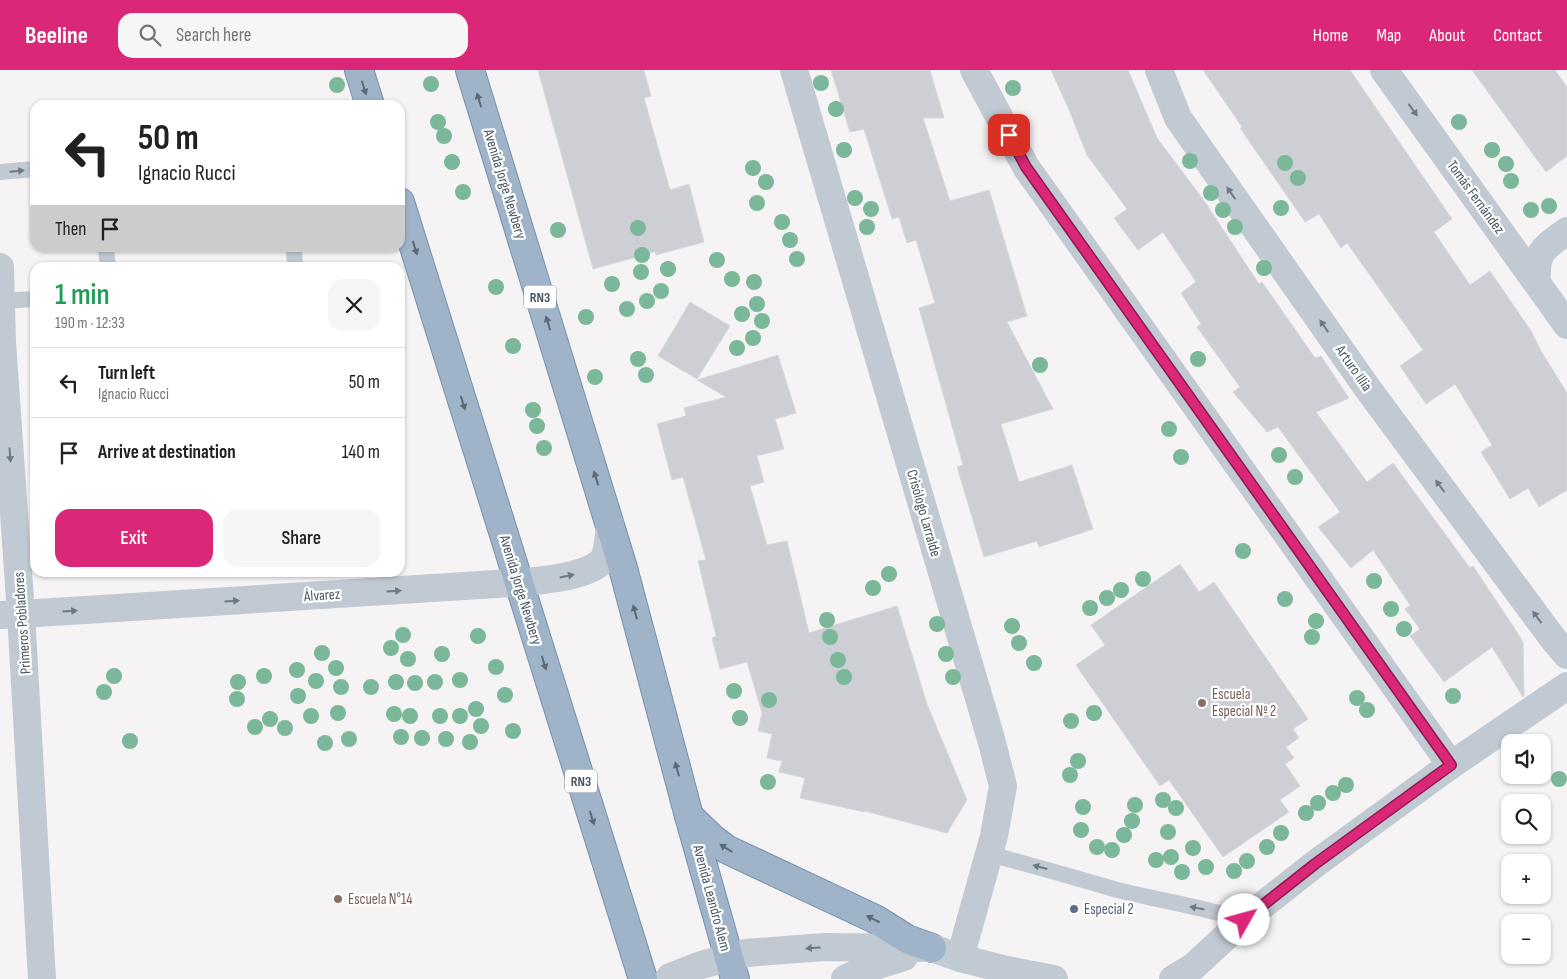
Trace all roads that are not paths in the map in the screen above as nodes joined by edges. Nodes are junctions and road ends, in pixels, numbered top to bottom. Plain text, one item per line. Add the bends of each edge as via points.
1 (359, 70) edge
2 (470, 70) edge
3 (794, 70) edge
4 (974, 70) edge
5 (1159, 70) edge
6 (1384, 70) edge
7 (368, 100) edge
8 (30, 169) edge
9 (0, 172) edge
10 (405, 218) edge
11 (1567, 231) edge
12 (0, 267) edge
13 (1537, 281) junction
14 (30, 299) edge
15 (2, 301) junction
16 (1567, 324) edge
17 (1, 342) edge
18 (610, 524) junction
19 (519, 583) junction
20 (11, 615) edge
21 (1567, 655) edge
22 (1567, 686) edge
23 (1451, 765) junction
24 (689, 816) junction
25 (989, 854) junction
26 (1244, 920) junction
27 (932, 948) junction
28 (960, 958) junction
29 (732, 968) edge
30 (39, 979) edge
31 (643, 979) edge
32 (668, 979) edge
33 (845, 979) edge
34 (1054, 979) edge
35 (1173, 979) edge

1 -> 7 highway
18 -> 2 highway, Avenida Jorge Newbery / RN3
3 - 25 street, Crisólogo Larralde via 1003,786
4 - 23 street via 1026,167
21 -> 5 street, Arturo Illia via 1368,389 1183,126
6 -> 13 street, Tomás Fernández
9 -> 8 lane
10 -> 19 highway, Avenida Jorge Newbery / RN3
11 - 13 street via 1539,256
12 - 15 street, Primeros Pobladores
13 - 16 street, Tomás Fernández
14 - 15 lane
15 - 17 street, Primeros Pobladores
17 -> 20 street, Primeros Pobladores
19 -> 18 street, Álvarez via 588,570 602,561
24 -> 18 highway, Avenida Jorge Newbery / RN3
20 -> 19 street, Álvarez
19 -> 31 highway, Avenida Jorge Newbery / RN3
20 - 30 street, Primeros Pobladores
22 - 23 street
23 - 26 street
27 -> 24 highway via 907,939 875,919 726,849
24 - 29 highway, Avenida Leandro Alem / RN3
26 -> 25 lane
25 - 28 street, Crisólogo Larralde
26 - 35 street via 1193,968
27 - 28 street
27 -> 29 street via 824,947 746,953
27 - 33 street
28 - 34 street
29 - 32 street via 701,965

